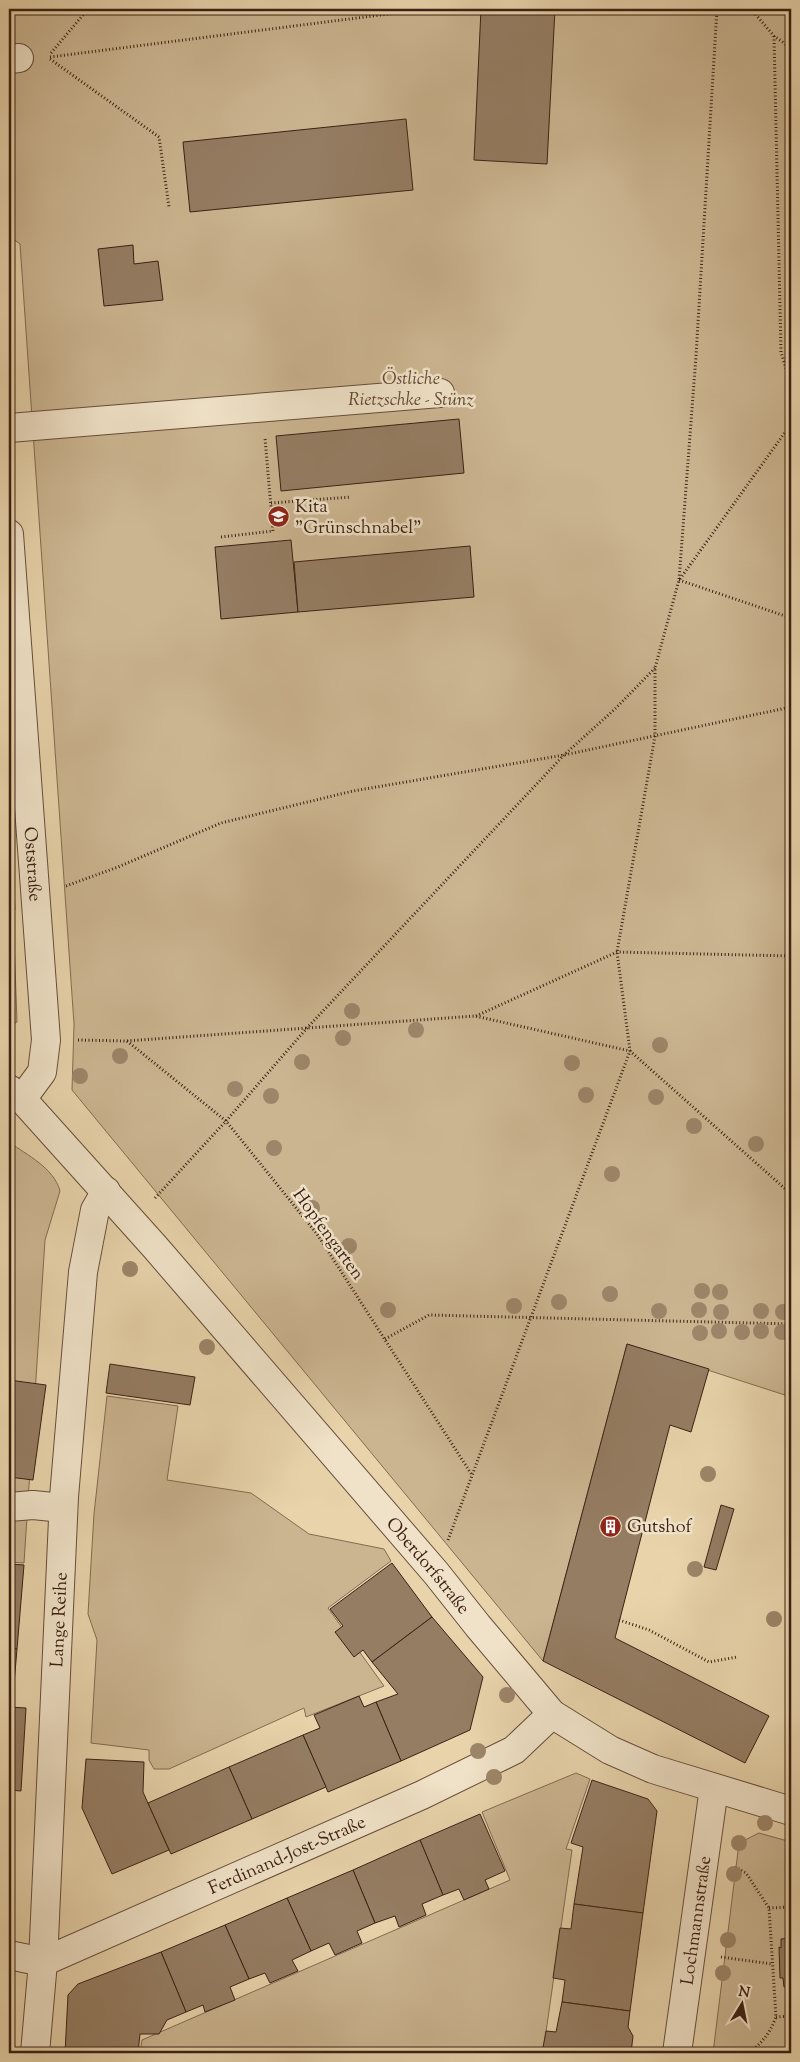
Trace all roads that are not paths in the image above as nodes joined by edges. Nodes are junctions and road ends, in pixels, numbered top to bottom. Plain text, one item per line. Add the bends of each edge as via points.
1 (440, 393) dead end
2 (9, 428) edge
3 (9, 534) edge
4 (15, 1094) edge
5 (106, 1191) junction
6 (9, 1507) edge
7 (63, 1508) junction
8 (552, 1714) junction
9 (714, 1788) junction
10 (791, 1811) edge
11 (9, 1955) edge
12 (43, 1962) junction
13 (35, 2053) edge
14 (677, 2053) edge

1 - 2 street
3 - 4 street, Oststraße via 46,1040 42,1072
4 - 5 street, Oberdorfstraße
5 - 7 street, Lange Reihe via 95,1210 83,1272
5 - 8 street, Oberdorfstraße via 436,1573
6 - 7 street
7 - 12 street, Lange Reihe
8 - 9 street, Oberdorfstraße via 610,1750 652,1769
8 - 12 street, Ferdinand-Jost-Straße via 514,1750 422,1795
9 - 10 street, Oberdorfstraße
9 - 14 street, Lochmannstraße
11 - 12 street
12 - 13 street, Lange Reihe

